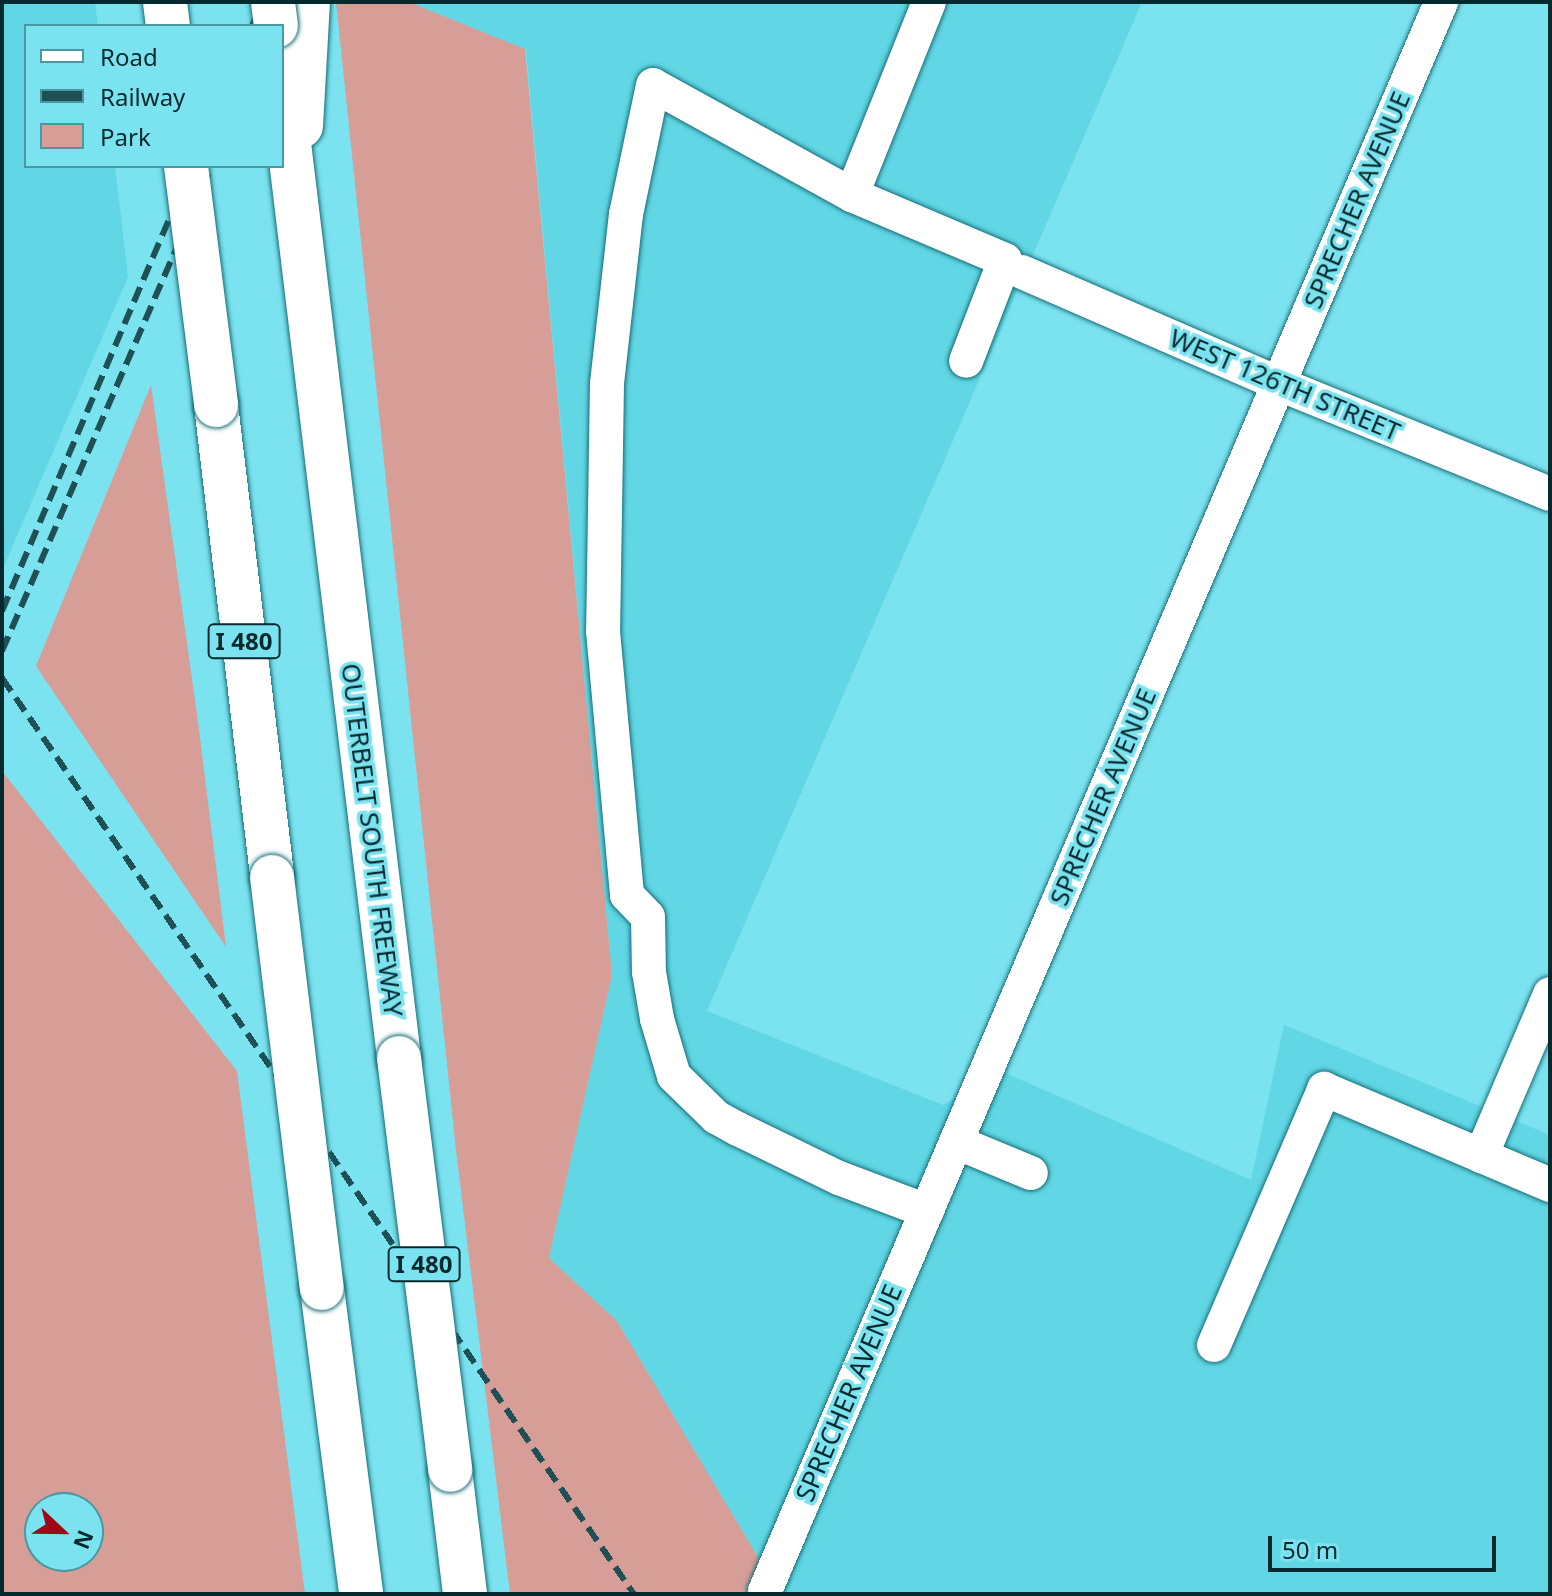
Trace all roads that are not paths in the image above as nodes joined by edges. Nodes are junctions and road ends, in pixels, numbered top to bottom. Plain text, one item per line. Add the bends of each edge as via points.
1 (165, 2) edge
2 (273, 2) edge
3 (308, 2) edge
4 (929, 2) edge
5 (1441, 2) edge
6 (168, 24) edge
7 (276, 24) edge
8 (284, 104) edge
9 (186, 168) edge
10 (852, 195) junction
11 (295, 209) junction
12 (1022, 272) dead end
13 (966, 361) dead end
14 (1279, 384) junction
15 (1550, 494) edge
16 (1550, 994) edge
17 (956, 1142) junction
18 (1481, 1156) junction
19 (1031, 1173) dead end
20 (1550, 1185) edge
21 (927, 1211) junction
22 (1214, 1345) dead end
23 (765, 1591) dead end
24 (361, 1594) edge
25 (465, 1594) edge

1 - 6 highway
2 - 7 highway, bridge
3 - 11 highway
4 - 10 street
5 - 14 street, SPRECHER AVENUE
8 - 11 highway, OUTERBELT SOUTH FREEWAY / I 480
9 - 24 highway, I 480, bridge
10 - 13 street via 1005,260
10 - 21 street via 653,85 626,214 607,383 603,631 627,895 648,917 649,972 674,1076 716,1117 738,1129 839,1178
11 - 25 highway, OUTERBELT SOUTH FREEWAY / I 480, bridge
12 - 14 street, WEST 126TH STREET
14 - 15 street, WEST 126TH STREET
14 - 17 street, SPRECHER AVENUE
16 - 18 street
17 - 19 street
17 - 21 street, SPRECHER AVENUE
18 - 20 street
18 - 22 street via 1324,1089
21 - 23 street, SPRECHER AVENUE

